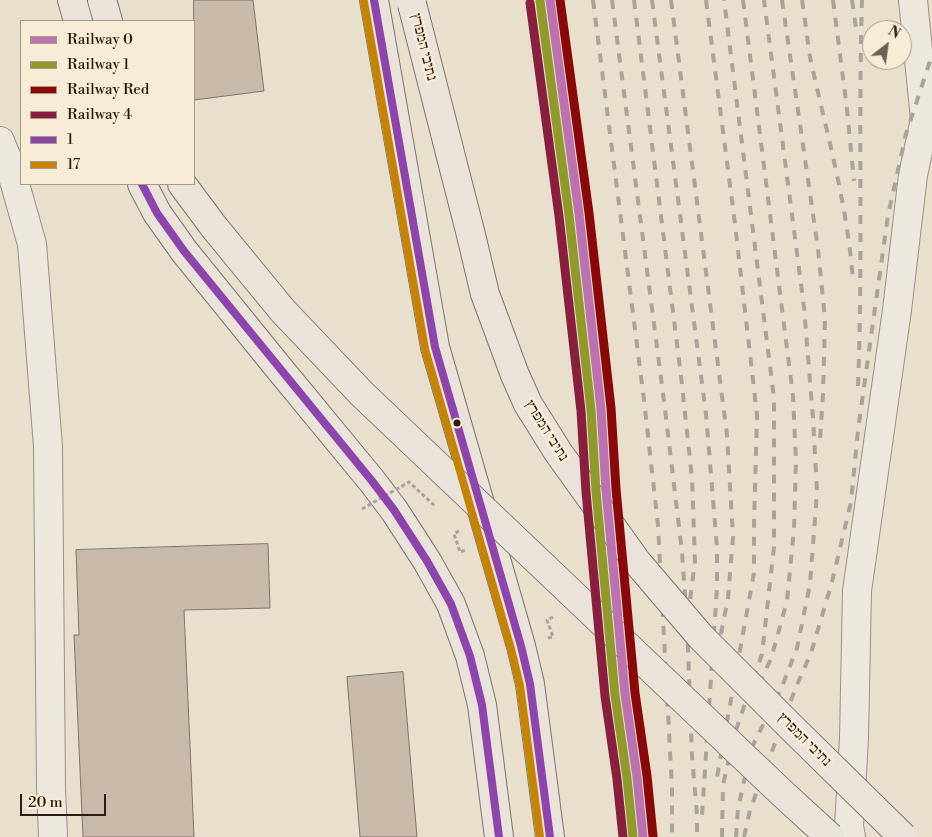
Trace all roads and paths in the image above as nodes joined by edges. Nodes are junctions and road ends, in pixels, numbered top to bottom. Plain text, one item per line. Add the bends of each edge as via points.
1 (72, 0) edge
2 (102, 0) edge
3 (374, 0) edge
4 (913, 0) edge
5 (412, 2) edge
6 (78, 20) edge
7 (108, 20) edge
8 (0, 141) edge
9 (143, 185) edge
10 (183, 185) edge
11 (362, 509) dead end
12 (438, 509) dead end
13 (550, 613) dead end
14 (547, 620) dead end
15 (53, 837) edge
16 (499, 837) edge
17 (550, 837) edge
18 (830, 837) edge
19 (851, 837) edge
20 (903, 837) edge

1 - 6 highway
2 - 7 highway
3 - 17 highway via 435,347 530,684
4 - 19 lane via 925,119 913,175 857,591
5 - 20 highway, נתיבי המפרץ, bridge via 485,294 528,404 558,452 637,562 701,637
8 - 15 lane via 32,244 48,448
9 - 16 highway via 157,213 184,251 394,510 451,604 470,656 482,705
10 - 18 highway, bridge via 283,311 362,394
11 - 12 path, bridge via 409,482
13 - 14 path via 555,619

